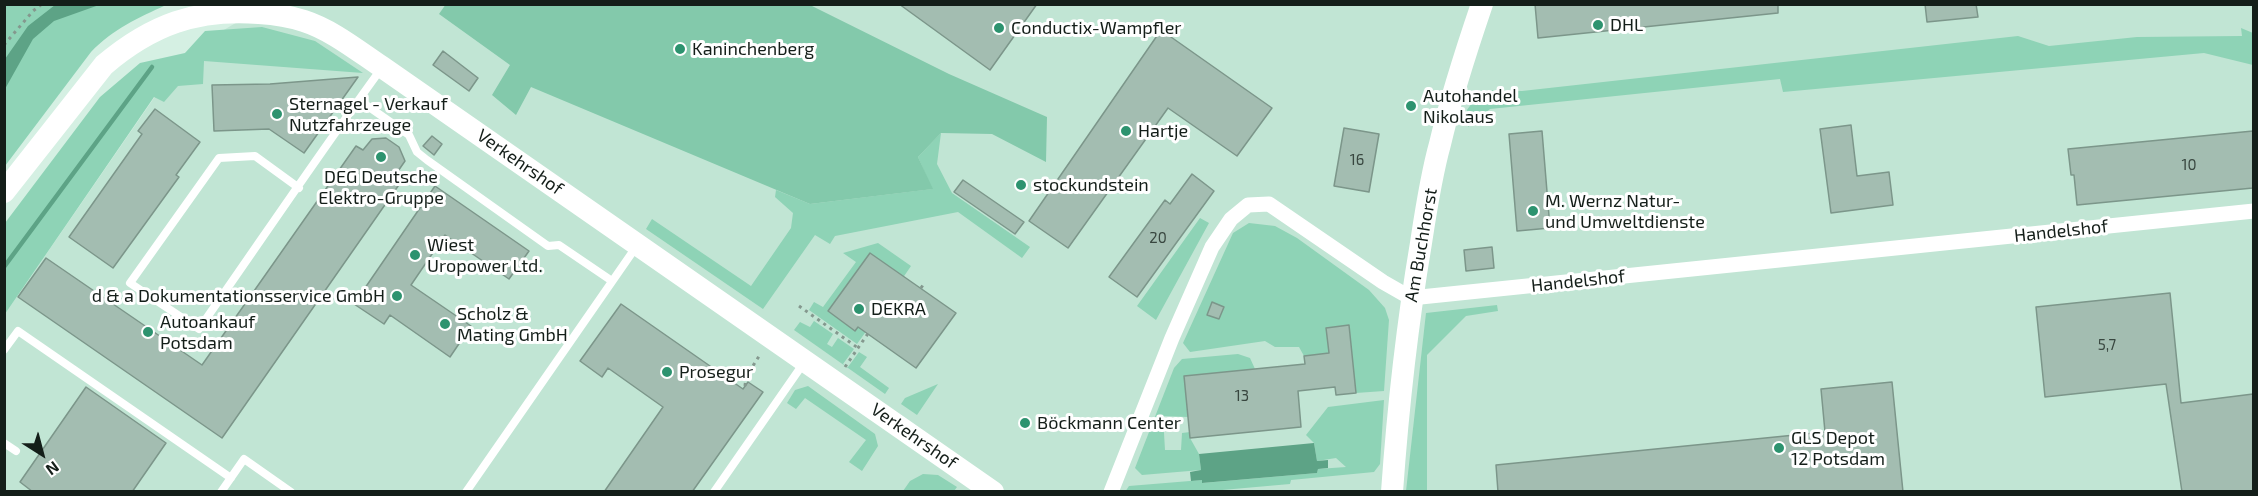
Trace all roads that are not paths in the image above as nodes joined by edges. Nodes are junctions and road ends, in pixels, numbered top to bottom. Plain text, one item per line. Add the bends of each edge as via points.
1 (1482, 4) edge
2 (382, 67) junction
3 (359, 100) junction
4 (299, 188) junction
5 (4, 192) edge
6 (2253, 211) edge
7 (638, 244) junction
8 (612, 281) junction
9 (1412, 298) junction
10 (4, 350) edge
11 (806, 360) junction
12 (4, 443) edge
13 (16, 451) dead end
14 (231, 478) junction
15 (221, 492) edge
16 (291, 492) edge
17 (466, 492) edge
18 (714, 492) edge
19 (993, 492) edge
20 (1112, 492) edge
21 (1392, 492) edge

1 - 9 main road, Am Buchhorst via 1439,146
2 - 3 lane
2 - 5 main road, Verkehrshof via 305,21 239,11 186,18 154,30 104,65
2 - 7 main road, Verkehrshof
3 - 4 lane
3 - 8 lane via 409,135 417,152 548,246 559,245
4 - 4 lane via 199,329 130,283 219,158 255,156
6 - 9 street, Handelshof
7 - 8 lane
7 - 11 main road, Verkehrshof
8 - 17 lane
9 - 20 street via 1269,204 1248,205 1231,219 1212,247
9 - 21 main road, Am Buchhorst via 1396,417
10 - 14 lane via 18,331
11 - 18 lane
11 - 19 main road, Verkehrshof
12 - 13 lane
14 - 15 lane
14 - 16 lane via 244,459

